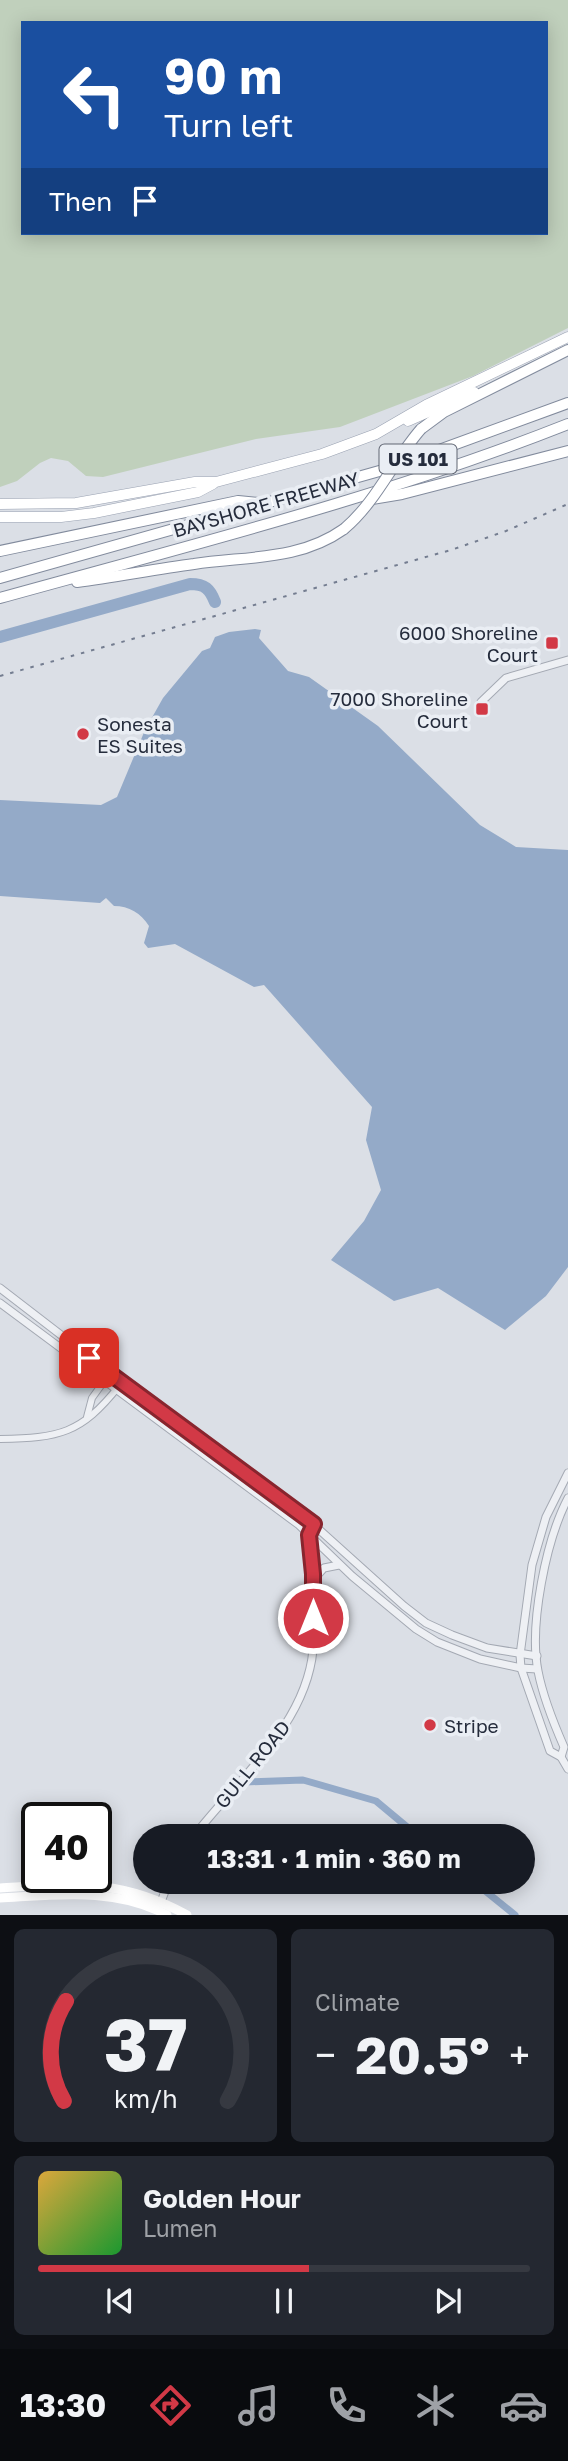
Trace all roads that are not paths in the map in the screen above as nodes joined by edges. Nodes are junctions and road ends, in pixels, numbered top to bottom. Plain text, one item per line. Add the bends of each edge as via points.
1 (568, 337) edge
2 (568, 348) edge
3 (568, 403) edge
4 (568, 424) edge
5 (388, 428) junction
6 (568, 451) edge
7 (216, 482) junction
8 (348, 501) junction
9 (0, 504) edge
10 (264, 504) junction
11 (0, 517) edge
12 (0, 551) edge
13 (0, 578) edge
14 (43, 586) junction
15 (0, 598) edge
16 (568, 660) edge
17 (481, 702) dead end
18 (0, 1288) edge
19 (0, 1303) edge
20 (110, 1373) junction
21 (104, 1381) junction
22 (122, 1382) junction
23 (116, 1390) junction
24 (87, 1417) junction
25 (0, 1439) edge
26 (568, 1473) edge
27 (568, 1498) edge
28 (314, 1524) junction
29 (541, 1534) junction
30 (309, 1535) junction
31 (551, 1538) junction
32 (339, 1565) junction
33 (313, 1580) junction
34 (520, 1655) junction
35 (537, 1656) junction
36 (520, 1668) junction
37 (537, 1668) junction
38 (561, 1757) junction
39 (568, 1769) edge
40 (204, 1824) edge
41 (0, 1888) edge
42 (0, 1898) edge
43 (162, 1909) edge
44 (187, 1915) edge

1 - 5 main road
2 - 5 main road
2 - 14 highway, bridge via 444,412 421,429 367,506 344,529 317,545 286,554
3 - 10 highway, BAYSHORE FREEWAY / US 101 via 390,468
4 - 8 highway, BAYSHORE FREEWAY / US 101
5 - 7 main road via 322,454
6 - 8 highway via 402,494
7 - 9 main road via 76,503
7 - 11 main road via 198,492 93,513
8 - 14 highway, BAYSHORE FREEWAY / US 101
10 - 12 highway via 238,501
10 - 13 highway, BAYSHORE FREEWAY / US 101
14 - 15 highway, BAYSHORE FREEWAY / US 101
16 - 17 street via 506,678
18 - 20 street
19 - 21 street
20 - 21 street
20 - 22 street
21 - 23 street
21 - 24 street via 92,1398
22 - 23 street
22 - 28 street
23 - 24 street
23 - 30 street
24 - 25 street via 78,1426 42,1438
26 - 29 street
27 - 31 street
28 - 30 street, GULL ROAD
28 - 34 street via 426,1623 468,1642
29 - 31 street
29 - 34 street via 532,1564
30 - 32 street
30 - 33 street, GULL ROAD
31 - 35 street via 537,1623
32 - 33 street via 324,1567
32 - 36 street via 437,1642 480,1660
33 - 40 street, GULL ROAD via 313,1651 296,1709
34 - 35 street
34 - 36 street
35 - 37 street
36 - 37 street
36 - 38 street via 550,1751
37 - 38 street via 564,1747
38 - 39 street
41 - 43 main road via 107,1886
42 - 43 main road via 106,1896
43 - 44 main road

